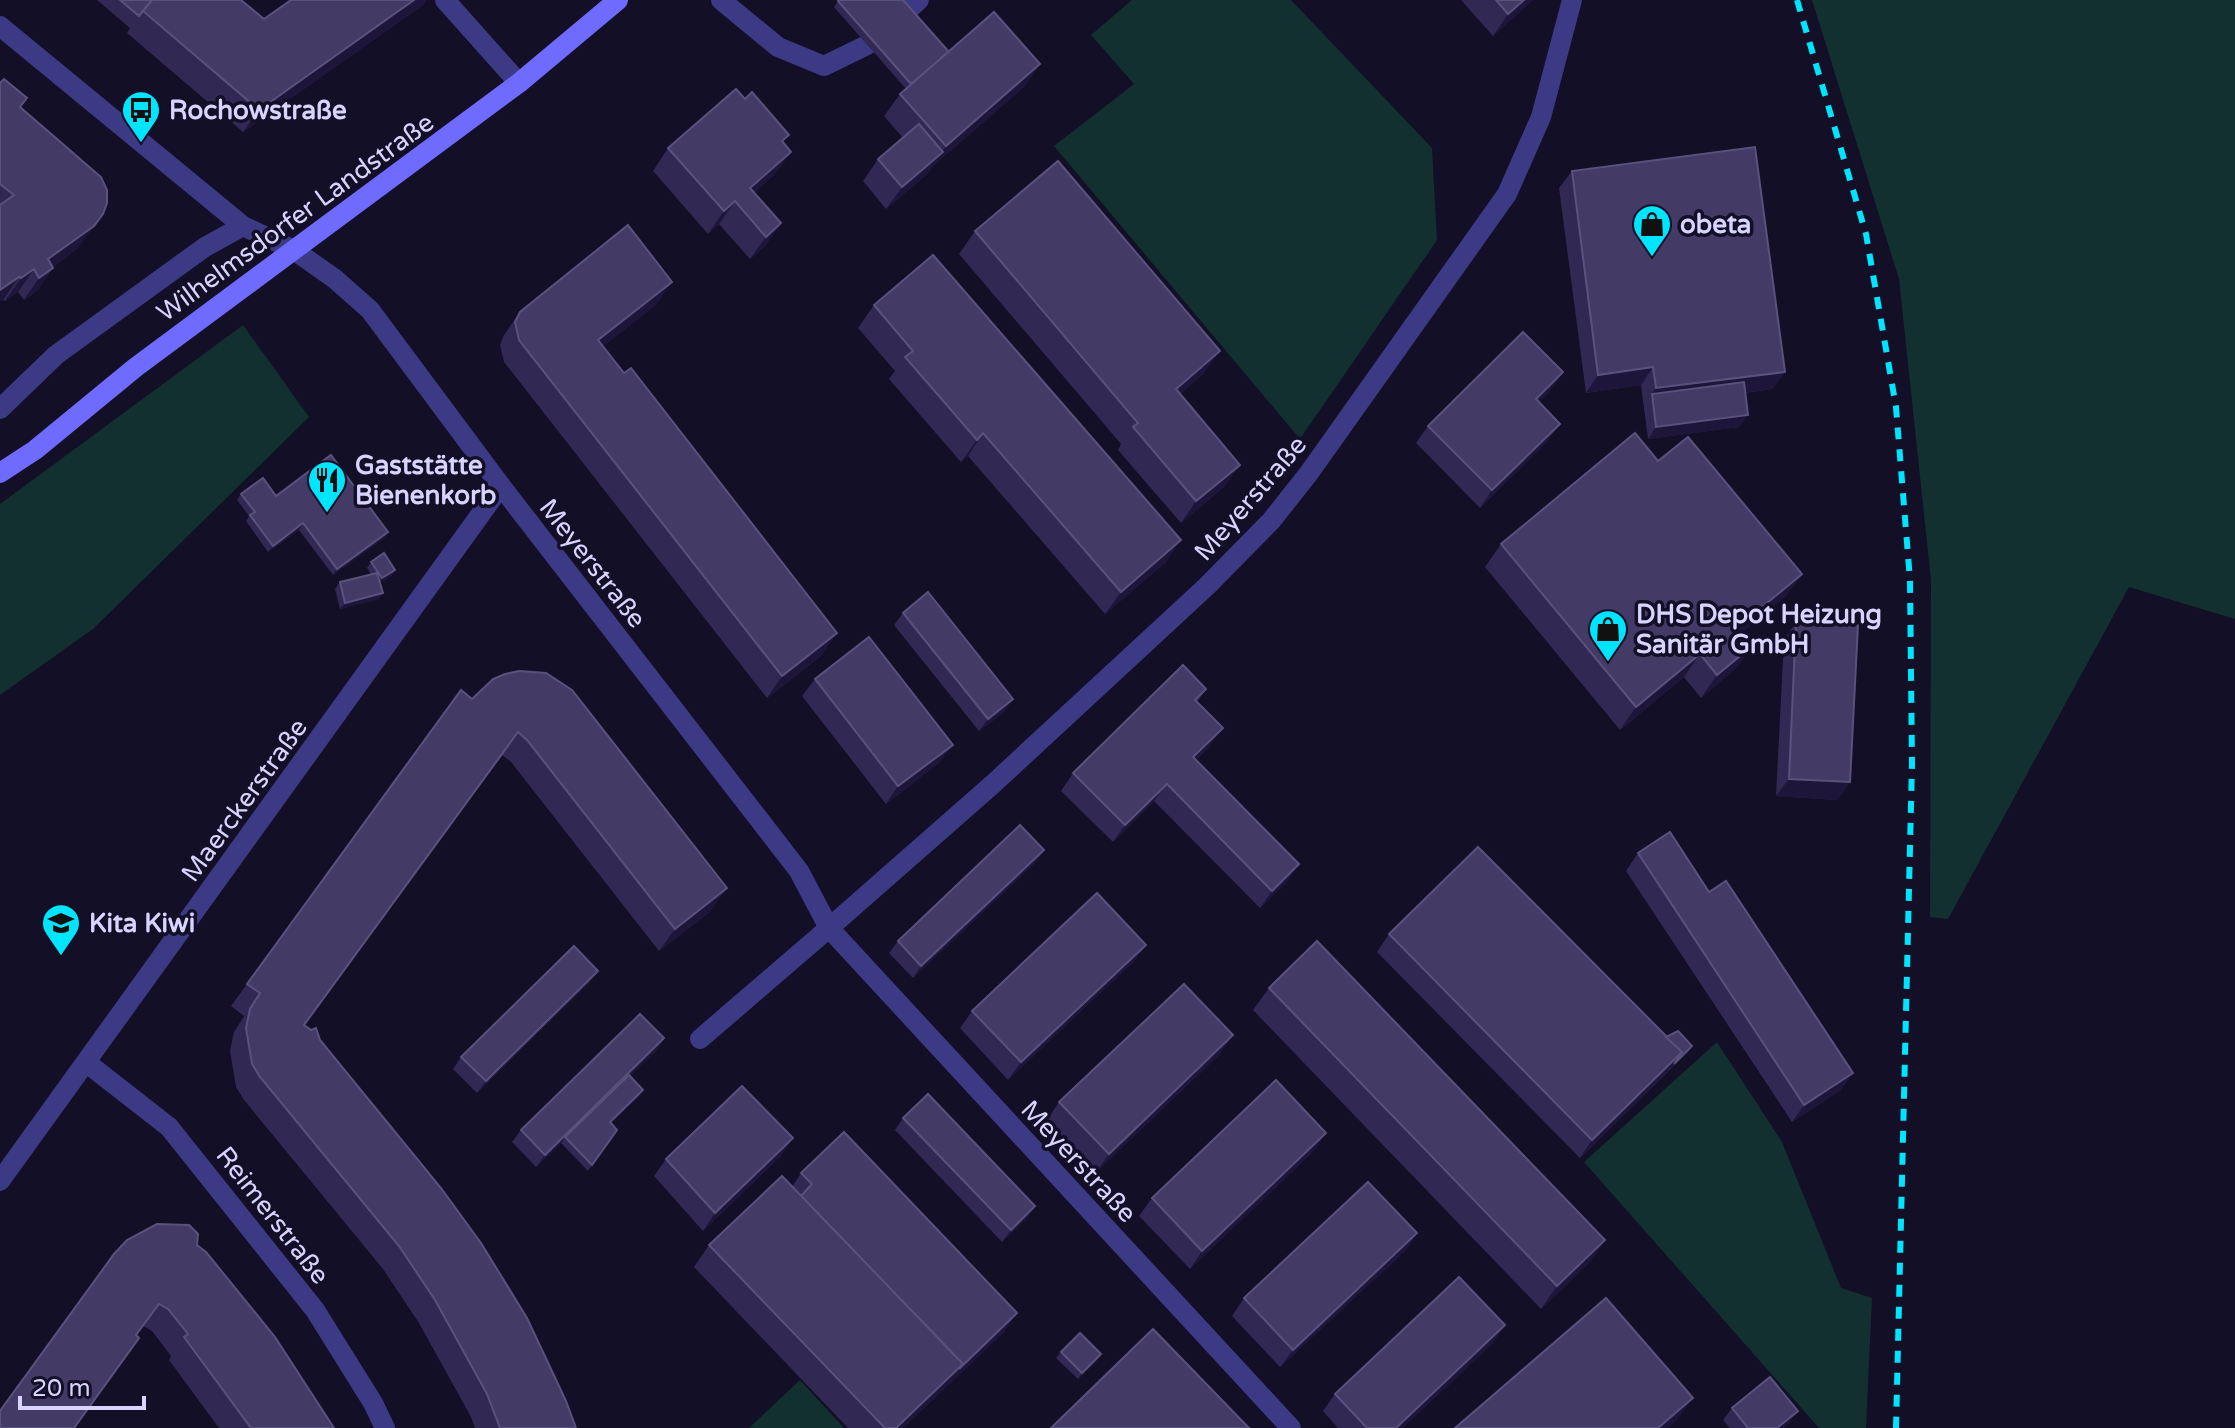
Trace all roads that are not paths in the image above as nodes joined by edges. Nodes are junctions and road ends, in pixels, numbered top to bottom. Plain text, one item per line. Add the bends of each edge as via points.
1 (445, 0) edge
2 (618, 0) edge
3 (721, 0) edge
4 (1572, 0) edge
5 (0, 26) edge
6 (867, 45) edge
7 (519, 83) junction
8 (243, 226) junction
9 (294, 250) junction
10 (0, 409) edge
11 (0, 473) edge
12 (501, 486) junction
13 (829, 928) junction
14 (700, 1039) dead end
15 (87, 1063) junction
16 (0, 1181) edge
17 (385, 1428) edge
18 (1291, 1428) edge

1 - 7 street
2 - 7 main road, Wilhelmsdorfer Landstraße
3 - 6 street via 778,47 824,66
4 - 13 street, Meyerstraße via 1541,117 1507,194 1271,521 993,784
5 - 8 street
7 - 9 main road, Wilhelmsdorfer Landstraße
8 - 9 street
8 - 10 street, Wilhelmsdorfer Landstraße via 205,247 56,355
9 - 11 main road, Wilhelmsdorfer Landstraße
9 - 12 street, Meyerstraße via 370,310
12 - 13 street, Meyerstraße via 799,871
12 - 15 street, Maerckerstraße
13 - 14 street
13 - 18 street, Meyerstraße
15 - 16 street, Maerckerstraße
15 - 17 street, Reimerstraße via 178,1138 315,1310

